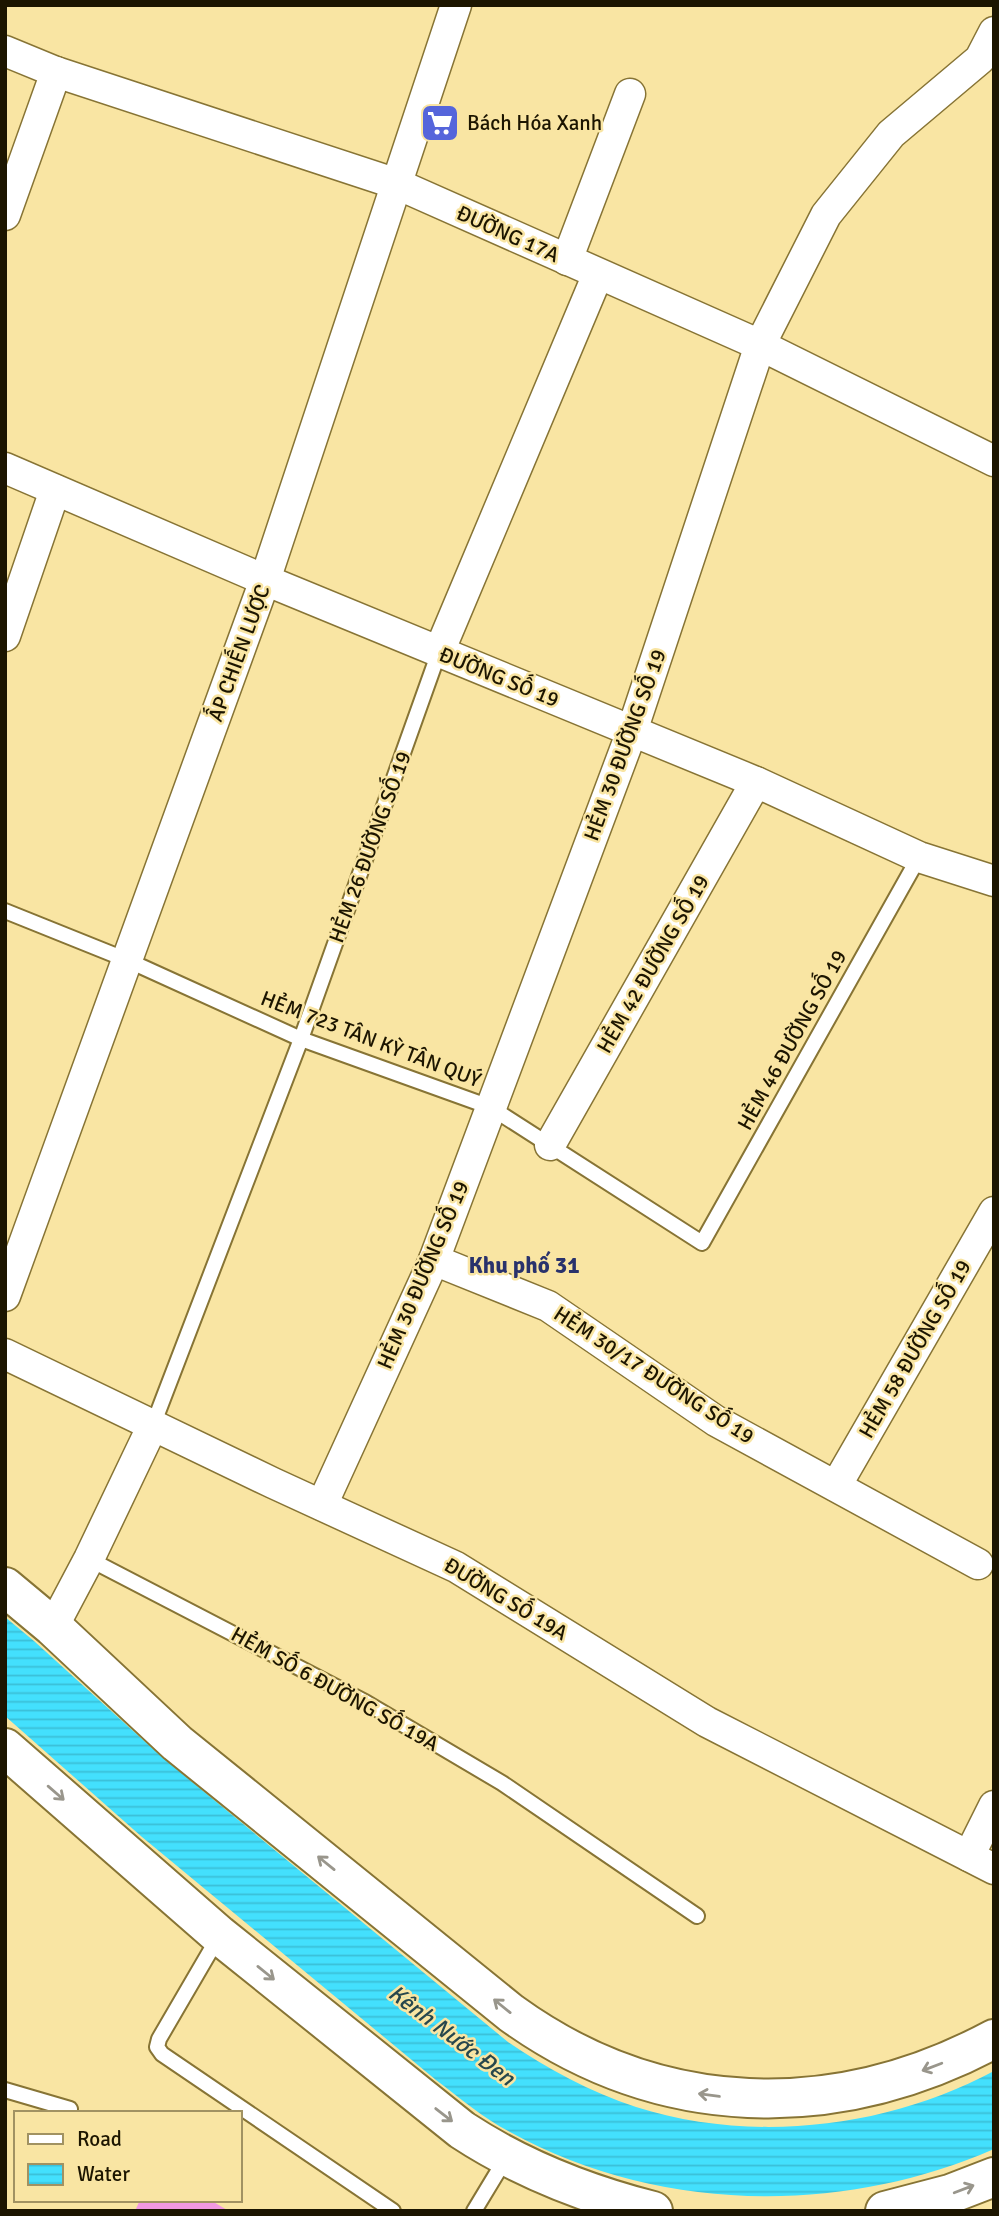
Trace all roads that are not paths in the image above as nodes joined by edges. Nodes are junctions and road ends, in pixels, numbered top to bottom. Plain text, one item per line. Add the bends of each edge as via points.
1 (456, 5) edge
2 (994, 32) edge
3 (5, 51) edge
4 (56, 72) junction
5 (630, 94) dead end
6 (397, 184) junction
7 (5, 215) edge
8 (567, 260) junction
9 (598, 274) junction
10 (761, 345) junction
11 (994, 461) edge
12 (5, 468) edge
13 (55, 490) junction
14 (265, 580) junction
15 (5, 636) edge
16 (439, 652) junction
17 (632, 731) junction
18 (756, 782) junction
19 (919, 857) junction
20 (994, 881) edge
21 (5, 911) edge
22 (127, 960) junction
23 (301, 1039) junction
24 (490, 1107) junction
25 (550, 1145) junction
26 (994, 1212) edge
27 (702, 1243) joint
28 (434, 1259) junction
29 (5, 1296) edge
30 (5, 1354) edge
31 (153, 1425) junction
32 (836, 1486) junction
33 (321, 1505) junction
34 (89, 1559) junction
35 (978, 1564) dead end
36 (5, 1587) edge
37 (53, 1627) junction
38 (5, 1748) edge
39 (994, 1806) edge
40 (981, 1862) edge
41 (697, 1916) dead end
42 (219, 1936) junction
43 (994, 2039) edge
44 (5, 2090) edge
45 (70, 2109) dead end
46 (506, 2157) junction
47 (994, 2177) edge
48 (393, 2211) edge
49 (474, 2211) edge
50 (653, 2211) edge
51 (885, 2211) edge

1 - 6 street, ẤP CHIẾN LƯỢC
2 - 10 street, HẺM 30 ĐƯỜNG SỐ 19 via 980,59 891,134 826,215
3 - 4 street, ĐƯỜNG 17A
4 - 6 street, ĐƯỜNG 17A
4 - 7 street
5 - 8 street
6 - 8 street, ĐƯỜNG 17A
6 - 14 street, ẤP CHIẾN LƯỢC
8 - 9 street, ĐƯỜNG 17A
9 - 10 street, ĐƯỜNG 17A
9 - 16 street, HẺM 26 ĐƯỜNG SỐ 19
10 - 11 street, ĐƯỜNG 17A
10 - 17 street, HẺM 30 ĐƯỜNG SỐ 19
12 - 13 street, ĐƯỜNG SỐ 19
13 - 14 street, ĐƯỜNG SỐ 19
13 - 15 street
14 - 16 street, ĐƯỜNG SỐ 19
14 - 22 street, ẤP CHIẾN LƯỢC
16 - 17 street, ĐƯỜNG SỐ 19
16 - 23 lane, HẺM 26 ĐƯỜNG SỐ 19
17 - 18 street, ĐƯỜNG SỐ 19
17 - 24 street, HẺM 30 ĐƯỜNG SỐ 19
18 - 19 street, ĐƯỜNG SỐ 19
18 - 25 street, HẺM 42 ĐƯỜNG SỐ 19
19 - 20 street, ĐƯỜNG SỐ 19
19 - 27 lane, HẺM 46 ĐƯỜNG SỐ 19
21 - 22 lane, HẺM 723 TÂN KỲ TÂN QUÝ
22 - 23 lane, HẺM 723 TÂN KỲ TÂN QUÝ
22 - 29 street, ẤP CHIẾN LƯỢC
23 - 24 lane, HẺM 723 TÂN KỲ TÂN QUÝ
23 - 31 lane, HẺM 26 ĐƯỜNG SỐ 19
24 - 25 lane, HẺM 723 TÂN KỲ TÂN QUÝ
24 - 28 street, HẺM 30 ĐƯỜNG SỐ 19
25 - 27 lane, HẺM 723 TÂN KỲ TÂN QUÝ
26 - 32 street, HẺM 58 ĐƯỜNG SỐ 19
28 - 32 street, HẺM 30/17 ĐƯỜNG SỐ 19 via 548,1306 716,1421
28 - 33 street, HẺM 30 ĐƯỜNG SỐ 19
30 - 31 street, ĐƯỜNG SỐ 19A
31 - 33 street, ĐƯỜNG SỐ 19A
31 - 34 street
32 - 35 street, HẺM 30/17 ĐƯỜNG SỐ 19
33 - 40 street, ĐƯỜNG SỐ 19A via 456,1567 707,1723
34 - 37 street
34 - 41 lane, HẺM SỐ 6 ĐƯỜNG SỐ 19A via 365,1702 502,1783
36 - 37 street
43 -> 37 street via 906,2077 811,2097 750,2099 675,2090 605,2066 538,2033 511,2013 177,1743
38 -> 42 street
39 - 40 street
42 -> 46 street via 463,2130
42 - 48 lane via 157,2047 217,2093
44 - 45 lane
46 - 49 lane
46 - 50 street via 596,2195
51 -> 47 street

